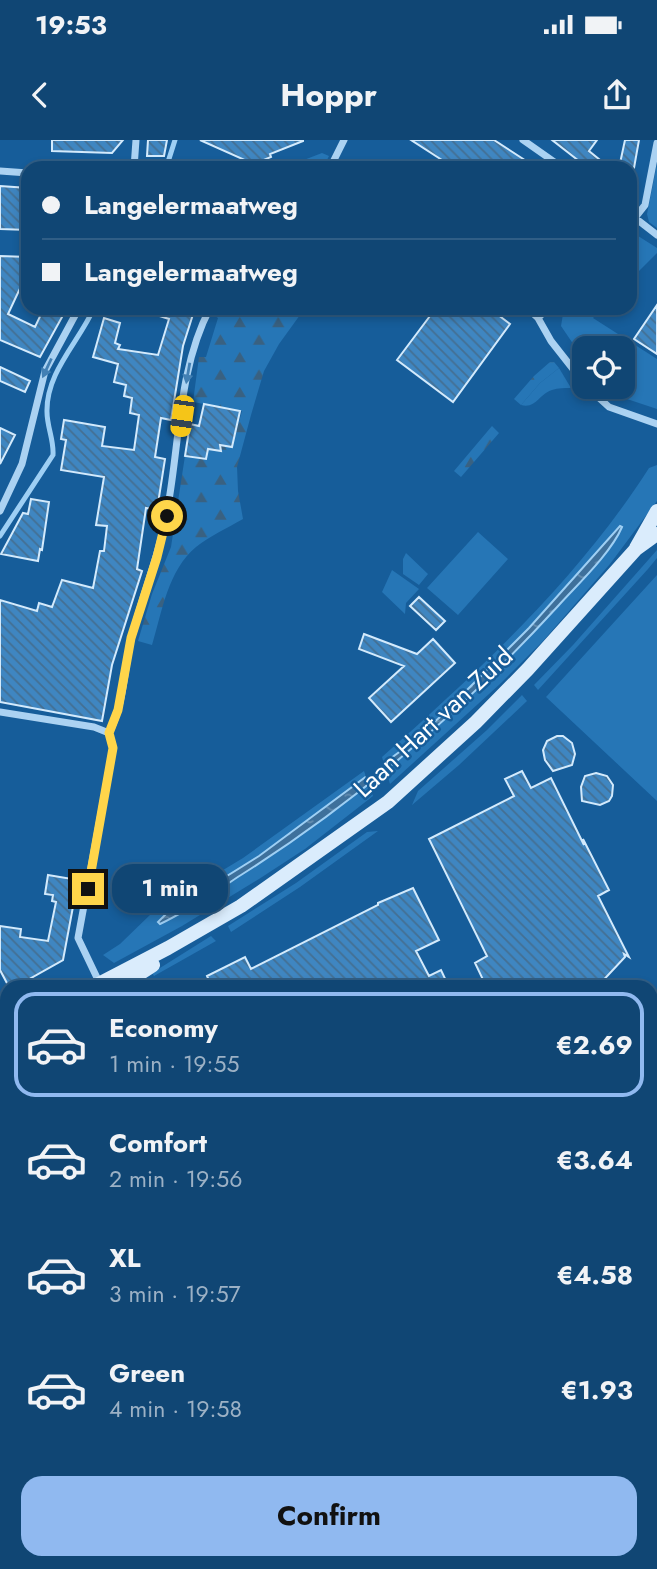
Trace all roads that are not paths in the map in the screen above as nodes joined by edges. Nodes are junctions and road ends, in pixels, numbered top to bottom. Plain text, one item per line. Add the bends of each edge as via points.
1 (136, 140) edge
2 (344, 140) edge
3 (523, 140) edge
4 (657, 143) edge
5 (134, 161) edge
6 (334, 161) edge
7 (553, 161) edge
8 (0, 171) edge
9 (21, 172) edge
10 (637, 214) edge
11 (637, 222) edge
12 (657, 235) edge
13 (75, 315) edge
14 (206, 315) edge
15 (535, 315) edge
16 (541, 315) edge
17 (538, 318) junction
18 (572, 367) edge
19 (601, 399) edge
20 (657, 424) edge
21 (0, 511) edge
22 (657, 511) edge
23 (657, 534) edge
24 (636, 549) junction
25 (0, 712) edge
26 (109, 733) junction
27 (168, 948) junction
28 (95, 980) edge
29 (107, 980) edge
30 (129, 980) edge

1 - 5 street
2 - 6 street
3 - 7 street
4 - 10 street via 645,205
8 - 9 street
11 - 12 street
13 -> 21 street via 45,371 22,464
14 -> 26 street via 189,366 164,526
15 - 17 street
16 - 17 street
17 - 18 street
19 - 20 street via 609,407
22 - 24 main road, Laan Hart van Zuid
23 - 24 main road, Laan Hart van Zuid
24 - 27 main road, Laan Hart van Zuid via 476,723 387,802 241,906
25 - 26 street
26 - 28 street via 113,748 78,938
27 - 29 main road, Laan Hart van Zuid
27 - 30 main road, Laan Hart van Zuid via 153,965

